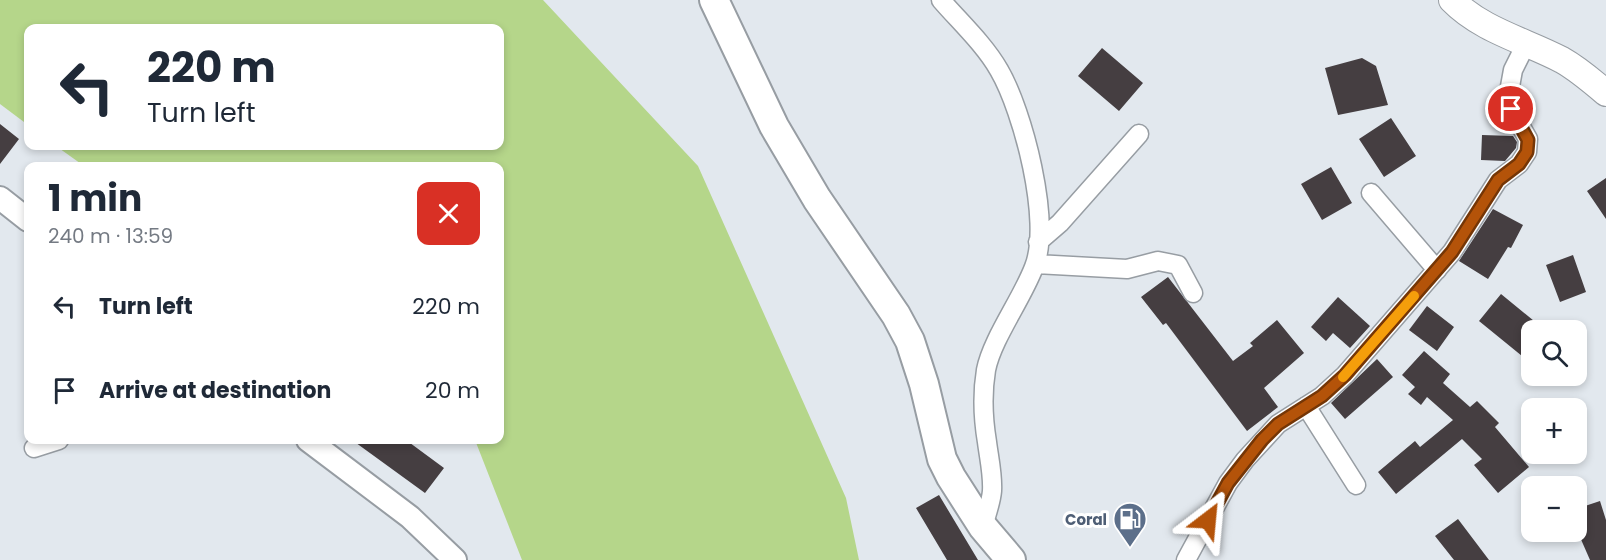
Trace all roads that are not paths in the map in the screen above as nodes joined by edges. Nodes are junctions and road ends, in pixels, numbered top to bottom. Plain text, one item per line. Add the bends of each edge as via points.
1 (714, 0) edge
2 (940, 0) edge
3 (1452, 0) edge
4 (1526, 44) junction
5 (1606, 93) edge
6 (1139, 134) dead end
7 (1371, 193) dead end
8 (0, 198) edge
9 (24, 217) edge
10 (1038, 242) junction
11 (1036, 264) junction
12 (1437, 270) junction
13 (1193, 293) dead end
14 (1306, 406) junction
15 (46, 444) edge
16 (313, 444) edge
17 (34, 448) dead end
18 (1356, 485) dead end
19 (983, 527) junction
20 (455, 560) edge
21 (1011, 560) edge
22 (1186, 560) edge

1 - 19 main road via 774,126 910,341 942,459
2 - 10 street via 984,50 1008,90 1034,177
3 - 4 main road via 1485,24
4 - 5 main road via 1562,60
4 - 12 street via 1509,92 1511,109 1528,140 1527,152 1519,164 1498,180
6 - 10 street via 1060,223
7 - 12 street
8 - 9 street
10 - 11 street
11 - 13 street via 1127,269 1158,261 1178,265
11 - 19 street via 986,368 983,402 992,494
12 - 14 street via 1345,375
14 - 18 street
14 - 22 street via 1278,424 1245,460
15 - 17 street
16 - 20 street via 402,510
19 - 21 main road

